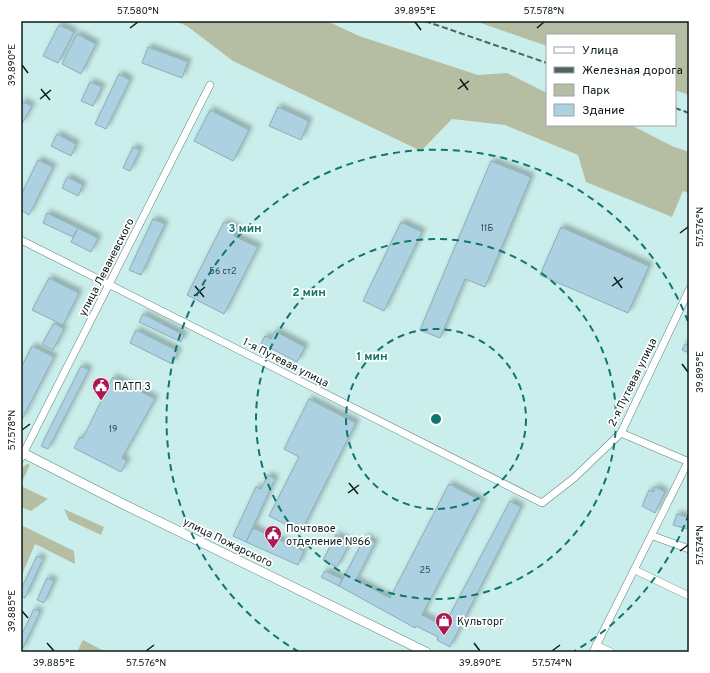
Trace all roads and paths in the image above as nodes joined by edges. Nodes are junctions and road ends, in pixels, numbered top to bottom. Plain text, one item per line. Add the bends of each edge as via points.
1 (210, 85) dead end
2 (21, 240) edge
3 (110, 285) junction
4 (689, 290) edge
5 (621, 434) junction
6 (22, 454) edge
7 (689, 461) edge
8 (542, 503) joint
9 (652, 536) junction
10 (689, 549) edge
11 (635, 570) junction
12 (689, 596) edge
13 (595, 649) edge
14 (426, 652) edge
15 (611, 652) edge

1 - 3 street, улица Леваневского
2 - 3 street, 1-я Путевая улица
3 - 6 street, улица Леваневского
3 - 8 street, 1-я Путевая улица
4 - 5 street, 2-я Путевая улица
5 - 7 street
5 - 8 street, 2-я Путевая улица via 574,478
6 - 14 street, улица Пожарского
7 - 9 street
9 - 10 street
9 - 11 street
11 - 12 street
11 - 13 street
13 - 15 street

